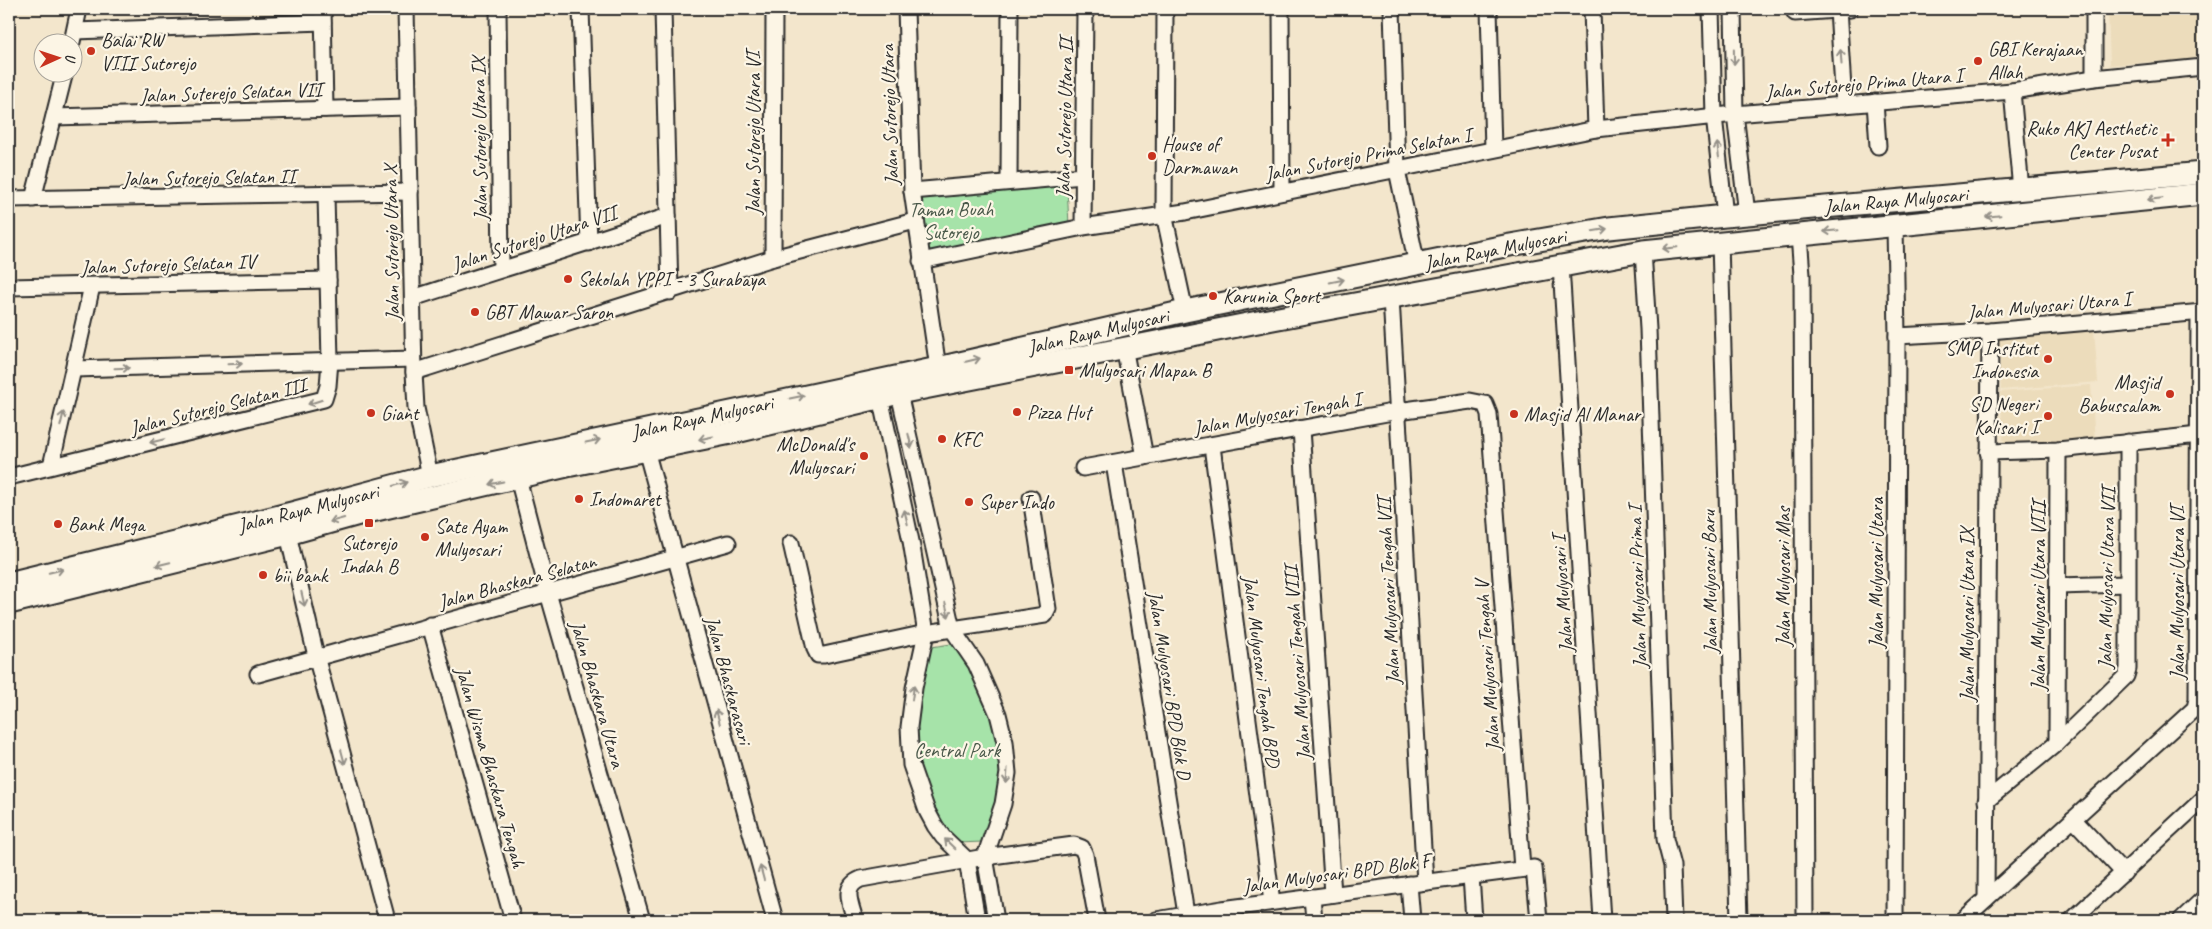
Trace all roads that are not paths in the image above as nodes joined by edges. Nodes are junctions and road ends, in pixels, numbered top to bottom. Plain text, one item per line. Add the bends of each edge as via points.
1 (79, 9) edge
2 (406, 9) edge
3 (498, 9) edge
4 (581, 9) edge
5 (663, 9) edge
6 (774, 9) edge
7 (906, 9) edge
8 (1010, 9) edge
9 (1085, 9) edge
10 (1165, 9) edge
11 (1281, 9) edge
12 (1392, 9) edge
13 (1490, 9) edge
14 (1592, 9) edge
15 (1711, 9) edge
16 (1733, 9) edge
17 (1842, 9) edge
18 (2094, 9) edge
19 (1795, 13) dead end
20 (323, 16) edge
21 (74, 32) edge
22 (82, 36) edge
23 (2203, 68) edge
24 (2094, 78) junction
25 (63, 82) edge
26 (2012, 91) junction
27 (1875, 102) junction
28 (1844, 105) junction
29 (408, 107) junction
30 (325, 109) junction
31 (1735, 114) junction
32 (1714, 116) junction
33 (54, 117) junction
34 (1596, 129) junction
35 (1878, 146) dead end
36 (1493, 149) junction
37 (1397, 170) junction
38 (2203, 173) edge
39 (1083, 176) junction
40 (1009, 181) junction
41 (2085, 184) junction
42 (2021, 190) junction
43 (912, 191) junction
44 (410, 192) junction
45 (1282, 192) junction
46 (2203, 194) edge
47 (326, 195) junction
48 (9, 199) edge
49 (33, 199) junction
50 (2087, 206) junction
51 (1164, 214) junction
52 (1747, 214) junction
53 (668, 216) junction
54 (1725, 216) junction
55 (915, 221) junction
56 (1895, 226) junction
57 (1083, 227) junction
58 (1799, 234) junction
59 (1532, 241) junction
60 (1720, 242) junction
61 (589, 243) junction
62 (1510, 245) junction
63 (1643, 251) junction
64 (773, 258) junction
65 (921, 261) junction
66 (1417, 265) junction
67 (1562, 266) junction
68 (501, 269) junction
69 (1538, 270) junction
70 (1515, 274) junction
71 (328, 280) junction
72 (92, 286) junction
73 (9, 288) edge
74 (670, 292) junction
75 (413, 298) junction
76 (1391, 298) junction
77 (1185, 311) junction
78 (2201, 312) edge
79 (1154, 319) junction
80 (1990, 331) junction
81 (1897, 336) junction
82 (1160, 341) junction
83 (1124, 347) junction
84 (330, 361) junction
85 (413, 365) junction
86 (938, 368) junction
87 (74, 369) junction
88 (889, 395) junction
89 (1478, 401) joint
90 (1398, 411) junction
91 (1301, 430) junction
92 (2199, 435) junction
93 (2128, 442) junction
94 (1212, 446) junction
95 (646, 450) junction
96 (2058, 450) junction
97 (1988, 452) junction
98 (565, 457) junction
99 (1146, 457) junction
100 (1114, 463) junction
101 (50, 466) junction
102 (1083, 468) dead end
103 (430, 476) junction
104 (9, 477) edge
105 (518, 478) junction
106 (1031, 498) dead end
107 (288, 534) junction
108 (932, 537) junction
109 (219, 540) junction
110 (912, 541) junction
111 (728, 543) dead end
112 (791, 543) dead end
113 (189, 548) junction
114 (674, 558) junction
115 (9, 583) edge
116 (2127, 584) junction
117 (2058, 586) junction
118 (548, 593) junction
119 (9, 603) edge
120 (430, 625) junction
121 (952, 629) junction
122 (926, 633) junction
123 (316, 656) junction
124 (258, 674) dead end
125 (2057, 743) junction
126 (2203, 798) edge
127 (1986, 801) junction
128 (2073, 819) junction
129 (985, 857) junction
130 (967, 860) junction
131 (1522, 869) junction
132 (2124, 872) junction
133 (1471, 876) junction
134 (1425, 882) junction
135 (1409, 884) junction
136 (1333, 894) junction
137 (1312, 897) junction
138 (1986, 899) junction
139 (2203, 900) edge
140 (1272, 902) junction
141 (1186, 914) junction
142 (1223, 914) edge
143 (387, 920) edge
144 (513, 920) edge
145 (642, 920) edge
146 (775, 920) edge
147 (855, 920) edge
148 (977, 920) edge
149 (996, 920) edge
150 (1096, 920) edge
151 (1156, 920) edge
152 (1314, 920) edge
153 (1412, 920) edge
154 (1474, 920) edge
155 (1539, 920) edge
156 (1602, 920) edge
157 (1674, 920) edge
158 (1739, 920) edge
159 (1805, 920) edge
160 (1895, 920) edge
161 (1963, 920) edge
162 (2072, 920) edge
163 (2181, 920) edge

1 - 21 street
2 - 29 street, Jalan Sutorejo Utara X
3 - 68 street, Jalan Sutorejo Utara IX
4 - 61 street
5 - 53 street
6 - 64 street, Jalan Sutorejo Utara VI
7 - 43 street, Jalan Sutorejo Utara
8 - 40 street
9 - 39 street, Jalan Sutorejo Utara II
10 - 51 street
11 - 45 street
12 - 37 street
13 - 36 street
14 - 34 street
15 - 32 street
16 -> 31 street
17 - 19 street
28 -> 17 street
18 - 24 street
20 - 22 street
20 - 30 street
23 - 24 street, Jalan Sutorejo Prima Utara I
24 - 26 street, Jalan Sutorejo Prima Utara I
25 - 33 street
26 - 27 street, Jalan Sutorejo Prima Utara I
26 - 42 street
27 - 28 street, Jalan Sutorejo Prima Utara I
27 - 35 street
28 - 31 street, Jalan Sutorejo Prima Utara I
29 - 30 street, Jalan Suterejo Selatan VII
29 - 44 street, Jalan Sutorejo Utara X
30 - 33 street, Jalan Suterejo Selatan VII
31 - 32 street, Jalan Sutorejo Prima Selatan I
31 - 52 street
32 - 34 street, Jalan Sutorejo Prima Selatan I
54 -> 32 street
33 - 49 street
34 - 36 street, Jalan Sutorejo Prima Selatan I
36 - 37 street, Jalan Sutorejo Prima Selatan I
37 - 45 street, Jalan Sutorejo Prima Selatan I
37 - 66 street
38 - 41 main road, Jalan Raya Mulyosari
39 - 40 street
39 - 57 street, Jalan Sutorejo Utara II
40 - 43 street
41 - 42 main road, Jalan Raya Mulyosari
41 - 50 main road
42 - 52 main road, Jalan Raya Mulyosari
43 - 55 street, Jalan Sutorejo Utara
44 - 47 street, Jalan Sutorejo Selatan II
44 - 75 street, Jalan Sutorejo Utara X
45 - 51 street, Jalan Sutorejo Prima Selatan I
46 -> 50 main road, Jalan Raya Mulyosari
47 - 49 street, Jalan Sutorejo Selatan II
47 - 71 street, Jalan Sutorejo Selatan III
48 - 49 street, Jalan Sutorejo Selatan II
50 -> 56 main road, Jalan Raya Mulyosari
51 - 57 street, Jalan Sutorejo Prima Selatan I
51 - 77 street
52 - 54 main road, Jalan Raya Mulyosari
53 - 61 street, Jalan Sutorejo Utara VII
53 - 74 street
59 -> 54 main road, Jalan Raya Mulyosari via 1609,228
55 - 64 street
55 - 65 street, Jalan Sutorejo Utara
56 -> 58 main road, Jalan Raya Mulyosari
56 - 81 street, Jalan Mulyosari Utara
57 - 65 street, Jalan Sutorejo Prima Selatan I
58 - 60 main road, Jalan Raya Mulyosari
58 - 159 street, Jalan Mulyosari Mas via 1802,275
59 - 62 main road, Jalan Raya Mulyosari
59 - 69 main road
60 -> 63 main road, Jalan Raya Mulyosari
60 - 158 street, Jalan Mulyosari Baru
61 - 68 street, Jalan Sutorejo Utara VII
62 - 66 main road, Jalan Raya Mulyosari
62 - 70 main road
63 - 67 main road, Jalan Raya Mulyosari
63 - 157 street, Jalan Mulyosari Prima I via 1666,839 1672,866
64 - 74 street
65 - 86 street, Jalan Sutorejo Utara
77 -> 66 main road, Jalan Raya Mulyosari
67 - 69 main road, Jalan Raya Mulyosari
67 - 156 street, Jalan Mulyosari I
68 - 75 street, Jalan Sutorejo Utara VII
69 - 70 main road, Jalan Raya Mulyosari
70 - 76 main road, Jalan Raya Mulyosari
71 - 72 street, Jalan Sutorejo Selatan IV
71 - 84 street, Jalan Sutorejo Selatan III
72 - 73 street, Jalan Sutorejo Selatan IV
72 - 87 street
74 - 85 street
75 - 85 street, Jalan Sutorejo Utara X
76 - 82 main road, Jalan Raya Mulyosari
76 - 90 street, Jalan Mulyosari Tengah VII
77 - 79 main road, Jalan Raya Mulyosari
78 - 80 street, Jalan Mulyosari Utara I
78 - 92 street, Jalan Mulyosari Utara VI
79 - 82 main road
86 -> 79 main road, Jalan Raya Mulyosari
80 - 81 street, Jalan Mulyosari Utara I
80 - 97 street, Jalan Mulyosari Utara IX
81 - 160 street, Jalan Mulyosari Utara
82 - 83 main road, Jalan Raya Mulyosari
83 - 88 main road, Jalan Raya Mulyosari
83 - 99 street
84 - 85 street
87 -> 84 street
84 -> 101 street, Jalan Sutorejo Selatan III via 327,393 321,401
85 - 103 street, Jalan Sutorejo Utara X via 416,408
98 -> 86 main road, Jalan Raya Mulyosari
101 -> 87 street
88 -> 95 main road, Jalan Raya Mulyosari
88 -> 108 street
110 -> 88 street
89 - 90 street, Jalan Mulyosari Tengah I
89 - 131 street, Jalan Mulyosari Tengah V via 1485,404 1489,414
90 - 91 street, Jalan Mulyosari Tengah I
90 - 134 street, Jalan Mulyosari Tengah VII
91 - 94 street, Jalan Mulyosari Tengah I
91 - 136 street, Jalan Mulyosari Tengah VIII
92 - 93 street
92 - 128 street, Jalan Mulyosari Utara VI via 2195,708
93 - 96 street
93 - 116 street, Jalan Mulyosari Utara VII
94 - 99 street, Jalan Mulyosari Tengah I
94 - 140 street, Jalan Mulyosari Tengah BPD
95 - 98 main road, Jalan Raya Mulyosari
95 - 114 street, Jalan Bhaskarasari
96 - 97 street
96 - 117 street, Jalan Mulyosari Utara VIII
97 - 127 street, Jalan Mulyosari Utara IX
98 - 103 main road, Jalan Raya Mulyosari
98 - 105 main road, Jalan Raya Mulyosari
99 - 100 street, Jalan Mulyosari Tengah I
100 - 102 street, Jalan Mulyosari Tengah I
100 - 141 street, Jalan Mulyosari BPD Blok D
101 - 104 street, Jalan Sutorejo Selatan III
109 -> 103 main road, Jalan Raya Mulyosari
105 -> 107 main road, Jalan Raya Mulyosari via 363,513
105 - 118 street, Jalan Bhaskara Utara
106 - 121 street via 1047,614
107 - 109 main road, Jalan Raya Mulyosari
107 -> 123 street
108 - 110 street
108 -> 121 street
109 - 113 main road, Jalan Raya Mulyosari
110 - 122 street
111 - 114 street, Jalan Bhaskara Selatan
112 - 122 street via 816,654
115 -> 113 main road, Jalan Raya Mulyosari
113 -> 119 main road, Jalan Raya Mulyosari
114 - 118 street, Jalan Bhaskara Selatan
146 -> 114 street, Jalan Bhaskarasari
116 - 117 street
116 - 125 street, Jalan Mulyosari Utara VII via 2126,676
117 - 125 street, Jalan Mulyosari Utara VIII
118 - 120 street, Jalan Bhaskara Selatan
118 - 145 street, Jalan Bhaskara Utara
120 - 123 street, Jalan Bhaskara Selatan
120 - 144 street, Jalan Wisma Bhaskara Tengah
121 - 122 street
121 -> 129 street via 976,664 998,714 1005,742 1008,773 1003,804
130 -> 122 street via 935,826 911,765 910,717
123 - 124 street, Jalan Bhaskara Selatan
123 -> 143 street
125 - 127 street, Jalan Mulyosari Utara VII
126 - 132 street
127 - 138 street, Jalan Mulyosari Utara IX
128 - 132 street
128 - 138 street, Jalan Mulyosari Utara VI
129 - 130 street
129 - 149 street
129 - 150 street via 1079,846 1086,858
130 - 147 street via 855,881 848,891
130 - 148 street
131 - 133 street, Jalan Mulyosari BPD Blok F
131 - 155 street via 1536,870
132 - 162 street
133 - 134 street, Jalan Mulyosari BPD Blok F
133 - 154 street
134 - 135 street, Jalan Mulyosari BPD Blok F
135 - 136 street, Jalan Mulyosari BPD Blok F
135 - 153 street
136 - 137 street, Jalan Mulyosari BPD Blok F
137 - 140 street, Jalan Mulyosari BPD Blok F
137 - 152 street
138 - 161 street, Jalan Mulyosari Utara VI
139 - 163 street
140 - 142 street, Jalan Mulyosari BPD Blok F
141 - 142 street, Jalan Mulyosari BPD Blok F
141 - 151 street, Jalan Mulyosari BPD Blok F

